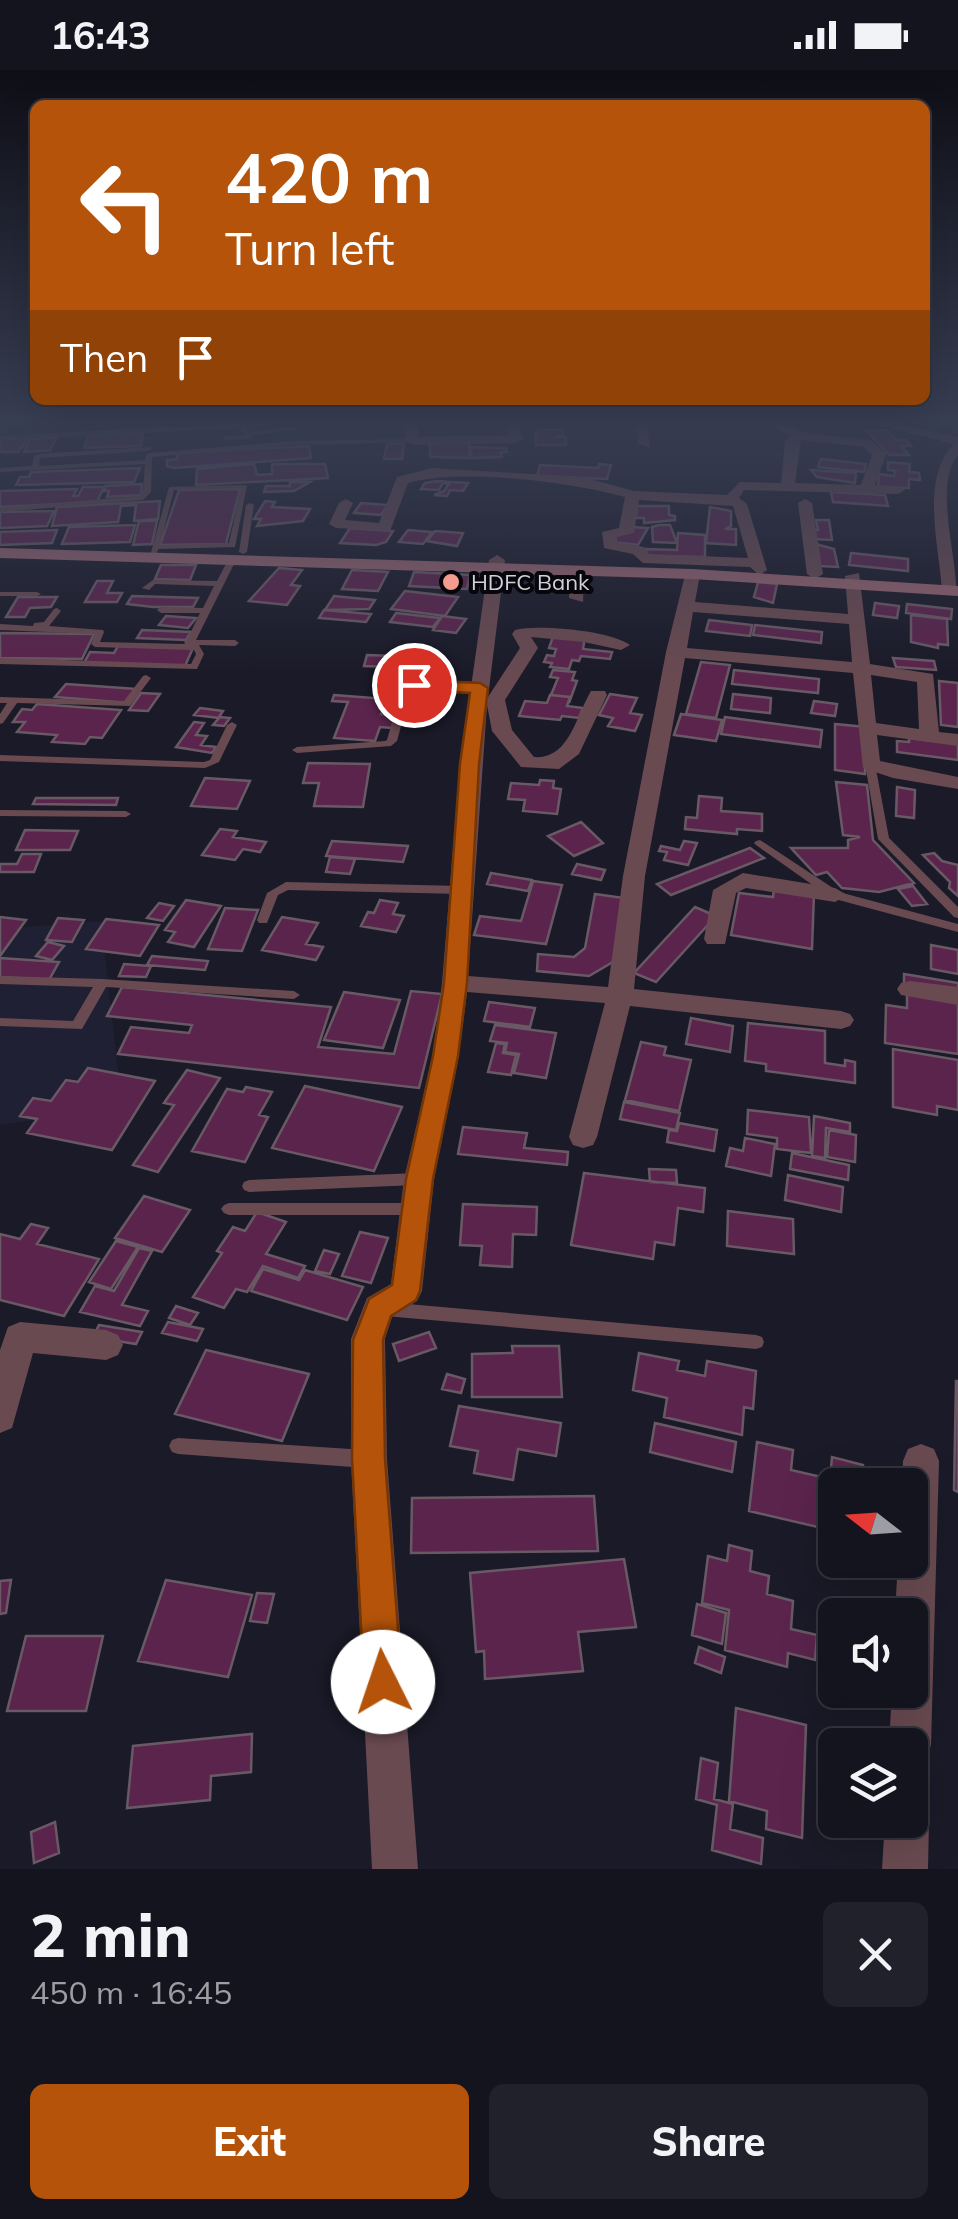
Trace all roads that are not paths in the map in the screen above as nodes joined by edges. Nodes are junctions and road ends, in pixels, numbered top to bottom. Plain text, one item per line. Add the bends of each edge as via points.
1 (36, 507) edge
2 (165, 507) edge
3 (240, 507) edge
4 (249, 507) edge
5 (345, 507) edge
6 (393, 507) edge
7 (631, 507) edge
8 (741, 507) edge
9 (806, 507) edge
10 (0, 510) edge
11 (951, 518) edge
12 (0, 552) edge
13 (151, 553) junction
14 (953, 553) edge
15 (238, 556) junction
16 (496, 564) junction
17 (758, 567) junction
18 (576, 570) junction
19 (692, 574) junction
20 (815, 574) junction
21 (853, 579) junction
22 (220, 584) junction
23 (954, 587) edge
24 (146, 588) dead end
25 (0, 594) edge
26 (38, 594) dead end
27 (577, 598) dead end
28 (685, 606) junction
29 (162, 610) dead end
30 (206, 611) junction
31 (58, 612) dead end
32 (857, 620) junction
33 (0, 625) edge
34 (487, 630) junction
35 (520, 634) junction
36 (136, 640) dead end
37 (190, 642) junction
38 (235, 643) dead end
39 (620, 644) dead end
40 (675, 652) junction
41 (0, 661) edge
42 (862, 668) junction
43 (146, 678) dead end
44 (480, 688) junction
45 (598, 695) dead end
46 (0, 700) edge
47 (14, 700) junction
48 (0, 722) edge
49 (232, 725) dead end
50 (867, 728) junction
51 (929, 736) junction
52 (958, 740) edge
53 (298, 750) dead end
54 (0, 758) edge
55 (870, 764) junction
56 (958, 783) edge
57 (0, 813) edge
58 (126, 814) dead end
59 (760, 844) dead end
60 (461, 890) junction
61 (835, 895) junction
62 (958, 914) edge
63 (264, 920) dead end
64 (958, 928) edge
65 (716, 939) dead end
66 (0, 980) edge
67 (102, 983) junction
68 (455, 983) junction
69 (910, 989) dead end
70 (294, 996) dead end
71 (620, 996) junction
72 (958, 996) edge
73 (841, 1020) dead end
74 (0, 1022) edge
75 (584, 1137) dead end
76 (249, 1186) dead end
77 (418, 1194) junction
78 (229, 1209) dead end
79 (379, 1308) junction
80 (756, 1342) dead end
81 (106, 1345) dead end
82 (0, 1417) edge
83 (178, 1446) dead end
84 (369, 1459) junction
85 (921, 1461) dead end
86 (911, 1728) edge
87 (905, 1838) edge
88 (395, 1869) edge
89 (904, 1869) edge

1 - 10 lane
2 - 13 lane
3 - 13 lane via 232,545
4 - 15 lane
5 - 6 street via 336,524 386,528
7 - 17 street via 626,533 610,532 610,545 640,550 643,558
8 - 17 street
9 - 20 street
11 - 14 street
12 - 13 main road
13 - 15 main road
14 - 23 street
15 - 16 main road
15 - 22 lane
16 - 17 main road
16 - 18 main road
16 - 34 street
17 - 20 main road
18 - 19 main road
18 - 27 street
19 - 21 main road
19 - 28 street
20 - 21 main road
21 - 23 main road
21 - 32 street
22 - 24 lane via 153,582
22 - 30 lane
25 - 26 lane
28 - 32 street
28 - 40 street
29 - 30 lane
30 - 37 lane
31 - 33 lane via 47,624
32 - 42 street
33 - 41 lane via 88,630 100,632 95,644 196,647 200,654 194,667
34 - 35 street
34 - 44 street
35 - 39 street via 569,633
35 - 45 street via 529,648 496,700 502,731 528,762 552,765 569,754
36 - 37 lane
37 - 38 lane
40 - 42 street
40 - 71 street via 634,876
42 - 50 street
42 - 51 street via 926,678
43 - 47 lane via 128,704
44 - 53 lane via 408,687 387,744
44 - 60 street
46 - 47 lane
47 - 48 lane
49 - 54 lane via 219,754 204,765
50 - 51 street
50 - 55 street
51 - 52 street
55 - 56 street
55 - 62 lane via 884,839
57 - 58 lane
59 - 61 lane
60 - 63 lane via 286,886 273,893
60 - 68 street
61 - 64 lane
61 - 65 street via 743,880 725,890
66 - 67 lane
67 - 70 lane
67 - 74 lane via 76,1026
68 - 71 street
68 - 77 street
69 - 72 street
71 - 73 street
71 - 75 street
76 - 77 lane
77 - 78 lane
77 - 79 street via 406,1291
79 - 80 lane
79 - 84 street via 368,1340
81 - 82 street via 20,1337
83 - 84 lane
84 - 88 street
85 - 86 street
87 - 89 street

